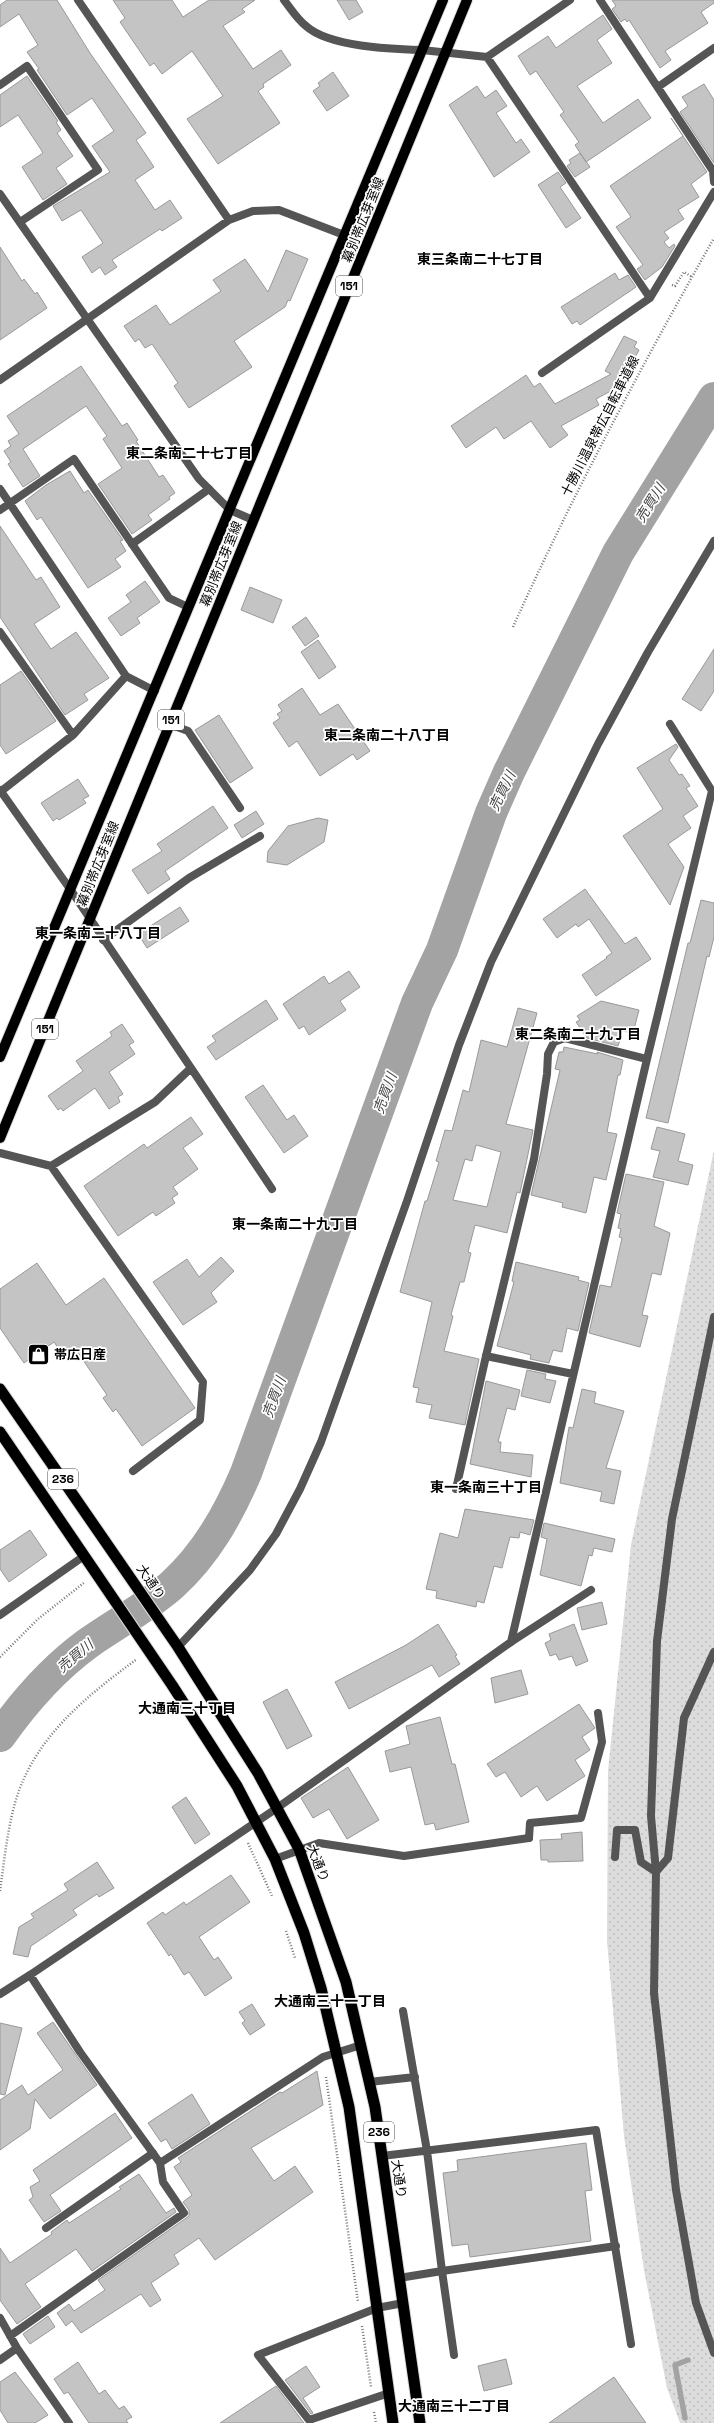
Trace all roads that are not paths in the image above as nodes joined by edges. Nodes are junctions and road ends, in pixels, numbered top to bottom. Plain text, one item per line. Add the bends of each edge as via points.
1 (78, 0) edge
2 (284, 0) edge
3 (443, 0) edge
4 (467, 0) edge
5 (570, 0) edge
6 (600, 0) edge
7 (714, 48) edge
8 (422, 50) junction
9 (445, 53) junction
10 (487, 57) junction
11 (0, 84) edge
12 (658, 87) junction
13 (714, 182) edge
14 (714, 192) edge
15 (0, 194) edge
16 (229, 220) junction
17 (20, 222) junction
18 (344, 235) junction
19 (650, 298) junction
20 (88, 319) junction
21 (542, 373) dead end
22 (0, 380) edge
23 (0, 489) edge
24 (209, 489) junction
25 (10, 503) junction
26 (0, 510) edge
27 (230, 510) junction
28 (253, 520) junction
29 (714, 540) edge
30 (132, 544) junction
31 (188, 607) junction
32 (0, 632) edge
33 (126, 676) junction
34 (154, 691) junction
35 (169, 724) junction
36 (670, 724) dead end
37 (73, 735) junction
38 (0, 792) edge
39 (240, 808) dead end
40 (260, 836) dead end
41 (70, 889) junction
42 (90, 919) junction
43 (103, 940) junction
44 (0, 1057) edge
45 (647, 1059) junction
46 (191, 1068) junction
47 (0, 1138) edge
48 (0, 1154) edge
49 (51, 1166) junction
50 (272, 1189) dead end
51 (714, 1317) edge
52 (486, 1356) junction
53 (574, 1374) junction
54 (0, 1389) edge
55 (0, 1432) edge
56 (133, 1471) dead end
57 (456, 1489) dead end
58 (84, 1556) junction
59 (591, 1590) dead end
60 (0, 1615) edge
61 (511, 1642) junction
62 (178, 1647) junction
63 (714, 1652) edge
64 (598, 1713) dead end
65 (277, 1808) junction
66 (256, 1822) junction
67 (299, 1849) junction
68 (615, 1857) dead end
69 (275, 1859) junction
70 (656, 1872) junction
71 (30, 1975) junction
72 (0, 1994) edge
73 (403, 2011) dead end
74 (361, 2045) junction
75 (336, 2052) junction
76 (415, 2077) junction
77 (370, 2082) junction
78 (427, 2151) junction
79 (153, 2153) junction
80 (382, 2156) junction
81 (160, 2163) junction
82 (46, 2228) dead end
83 (616, 2246) junction
84 (442, 2271) junction
85 (399, 2278) junction
86 (403, 2303) junction
87 (377, 2308) junction
88 (0, 2318) edge
89 (10, 2336) junction
90 (631, 2344) dead end
91 (17, 2348) junction
92 (714, 2353) edge
93 (454, 2355) dead end
94 (0, 2360) edge
95 (389, 2392) junction
96 (69, 2423) edge
97 (393, 2423) edge
98 (420, 2423) edge

1 - 16 street
2 - 8 street via 306,27 331,39 381,49
3 - 8 main road, 幕別帯広芽室線 / 151
4 - 9 main road, 幕別帯広芽室線 / 151
5 - 10 street
6 - 12 street
7 - 12 street
8 - 9 street
8 - 18 main road, 幕別帯広芽室線 / 151
9 - 10 street
9 - 28 main road, 幕別帯広芽室線 / 151
10 - 19 street
11 - 17 street via 27,66 98,170
12 - 13 street via 714,171
14 - 19 street
15 - 17 street
16 - 18 street via 253,211 279,210
16 - 20 street
17 - 20 street
18 - 27 main road, 幕別帯広芽室線 / 151
19 - 21 street
20 - 22 street
20 - 24 street via 199,479
23 - 25 street
24 - 27 street
24 - 30 street
25 - 26 street
25 - 30 street via 74,459
25 - 33 street
27 - 28 street
27 - 31 main road, 幕別帯広芽室線 / 151
28 - 35 main road, 幕別帯広芽室線 / 151
29 - 62 street via 648,652 598,744 491,962 459,1044 407,1201 321,1442 300,1489 276,1534 250,1570
30 - 31 street via 169,598
31 - 34 main road, 幕別帯広芽室線 / 151
32 - 37 street
33 - 34 street
33 - 37 street
34 - 41 main road, 幕別帯広芽室線 / 151
35 - 39 street via 188,731
35 - 42 main road, 幕別帯広芽室線 / 151
36 - 45 street via 712,791
37 - 38 street
38 - 41 street
40 - 43 street via 189,878
41 - 42 street
41 - 44 main road, 幕別帯広芽室線 / 151
42 - 43 street
42 - 47 main road, 幕別帯広芽室線 / 151
43 - 46 street
45 - 52 street via 565,1038 554,1042 548,1054 534,1159
45 - 53 street
46 - 49 street via 155,1102
46 - 50 street
48 - 49 street
49 - 56 street via 203,1382 200,1420
51 - 70 street via 672,1518 657,1641 651,1816
52 - 53 street
52 - 57 street
53 - 61 street
54 - 62 highway, 大通り / 236
55 - 58 highway, 236
58 - 60 street
58 - 66 highway, 236 via 237,1786
59 - 61 street
61 - 65 street
62 - 65 highway, 大通り / 236
63 - 70 street via 684,1718 668,1858
64 - 67 street via 602,1742 581,1818 530,1824 529,1838 404,1856 319,1843
65 - 66 street
65 - 67 highway, 大通り / 236
66 - 69 highway, 236
66 - 71 street
67 - 69 street
67 - 74 highway, 大通り / 236 via 346,1982
68 - 70 street via 617,1830 635,1830 641,1862
69 - 75 highway, 236 via 304,1933 321,1988
70 - 92 street via 654,1993 676,2190 696,2303
71 - 72 street
71 - 79 street via 80,2052
73 - 76 street
74 - 75 street
74 - 77 highway, 大通り / 236
75 - 81 street via 323,2057
75 - 87 highway, 236 via 349,2107
76 - 77 street
76 - 78 street
77 - 80 highway, 大通り / 236
78 - 80 street
78 - 83 street via 596,2130
78 - 84 street
79 - 81 street
79 - 82 street
80 - 85 highway, 大通り / 236
81 - 89 street via 163,2182 184,2213
83 - 84 street
83 - 90 street
84 - 85 street
84 - 93 street
85 - 86 highway, 大通り / 236
86 - 87 street
86 - 98 highway, 大通り / 236
87 - 95 highway, 236
87 - 95 street via 258,2355 309,2420
88 - 89 street
89 - 91 street
91 - 94 street
91 - 96 street
95 - 97 highway, 236

